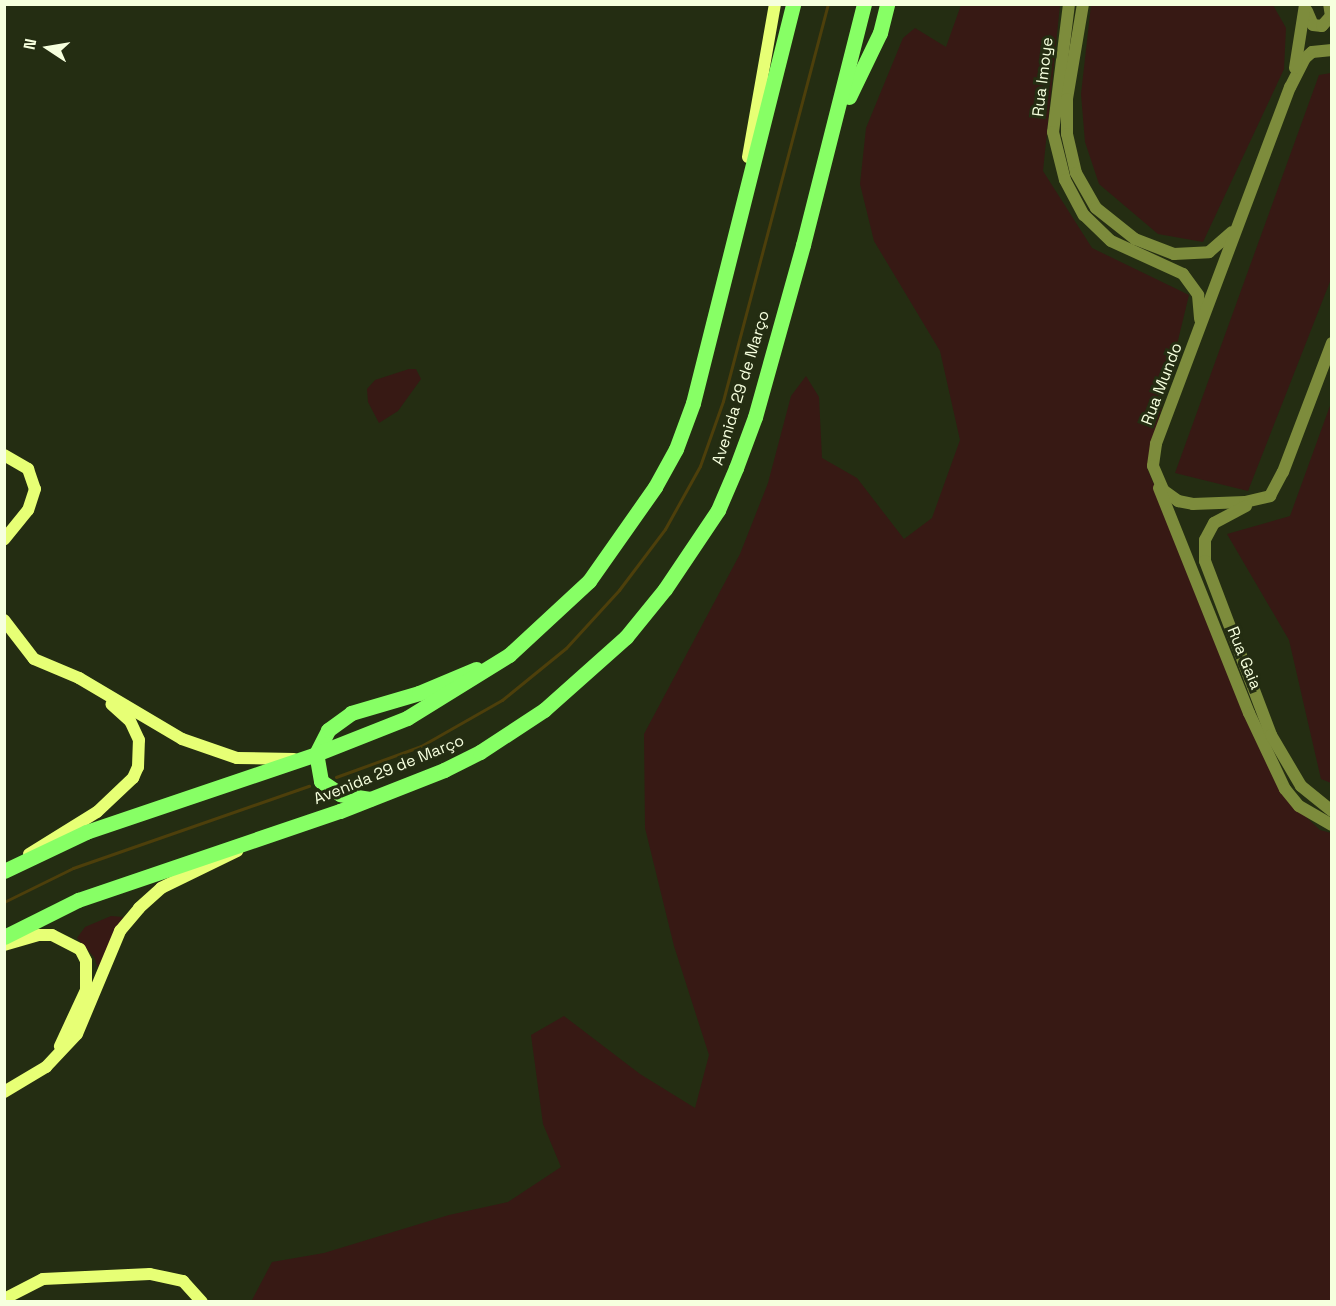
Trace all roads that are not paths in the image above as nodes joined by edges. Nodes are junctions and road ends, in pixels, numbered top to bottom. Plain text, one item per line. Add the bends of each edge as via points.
1 (775, 4) edge
2 (793, 4) edge
3 (864, 4) edge
4 (893, 4) edge
5 (1069, 4) edge
6 (1083, 4) edge
7 (1329, 4) edge
8 (1305, 5) edge
9 (886, 12) edge
10 (1331, 16) edge
11 (1332, 50) edge
12 (1290, 87) junction
13 (820, 179) junction
14 (1237, 227) junction
15 (732, 241) junction
16 (1198, 336) junction
17 (1332, 343) edge
18 (4, 455) edge
19 (1157, 481) junction
20 (1265, 500) junction
21 (4, 540) edge
22 (4, 620) edge
23 (509, 655) junction
24 (56, 670) junction
25 (316, 754) junction
26 (298, 759) junction
27 (373, 799) junction
28 (1332, 810) edge
29 (1332, 825) edge
30 (252, 841) junction
31 (8, 868) edge
32 (4, 937) edge
33 (4, 945) edge
34 (46, 1067) junction
35 (4, 1092) edge
36 (4, 1299) edge
37 (202, 1302) edge

1 - 15 main road
2 - 15 main road
3 - 13 main road, Avenida 29 de Março
4 - 9 street
5 - 16 street, Rua Imoye via 1053,132 1065,180 1084,215 1111,241 1174,269 1194,285 1201,305
6 - 14 street, Rua Imoye via 1067,99 1067,134 1076,173 1096,208 1135,239 1187,256 1209,252
7 - 10 street
8 - 10 street via 1310,22 1317,27 1327,23
8 - 12 street
9 - 13 main road via 853,86
11 - 12 street, Rua Mundo via 1312,52 1305,58
12 - 14 street, Rua Mundo
13 - 27 main road, Avenida 29 de Março via 755,417 736,468 718,510 665,589 626,637 544,710 480,752
14 - 16 street, Rua Mundo
15 - 23 main road via 693,403 666,468 618,544 589,581
16 - 19 street, Rua Mundo via 1154,453
17 - 20 street via 1283,472
18 - 21 main road via 28,469 35,489 28,510
19 - 20 street via 1169,496 1186,503
19 - 29 street, Rua Gaia via 1249,713 1285,789 1299,806
20 - 28 street, Rua Gaia via 1231,511 1214,523 1205,540 1205,561 1271,735 1301,786
22 - 24 main road via 34,659
23 - 25 main road via 416,713
23 - 25 main road via 419,693 351,713 328,730
24 - 26 main road via 79,678 202,748 237,758
24 - 31 main road via 130,720 139,740 138,767 111,801
25 - 26 main road
25 - 27 main road via 317,772 329,789 352,798
26 - 31 main road via 86,832
27 - 30 main road, Avenida 29 de Março
30 - 32 main road, Avenida 29 de Março via 78,900
30 - 34 main road via 161,888 139,908 120,931 77,1034
33 - 34 main road via 39,934 52,935 80,949 86,961 89,976 81,1006
34 - 35 main road
36 - 37 main road via 43,1279 150,1274 183,1281

